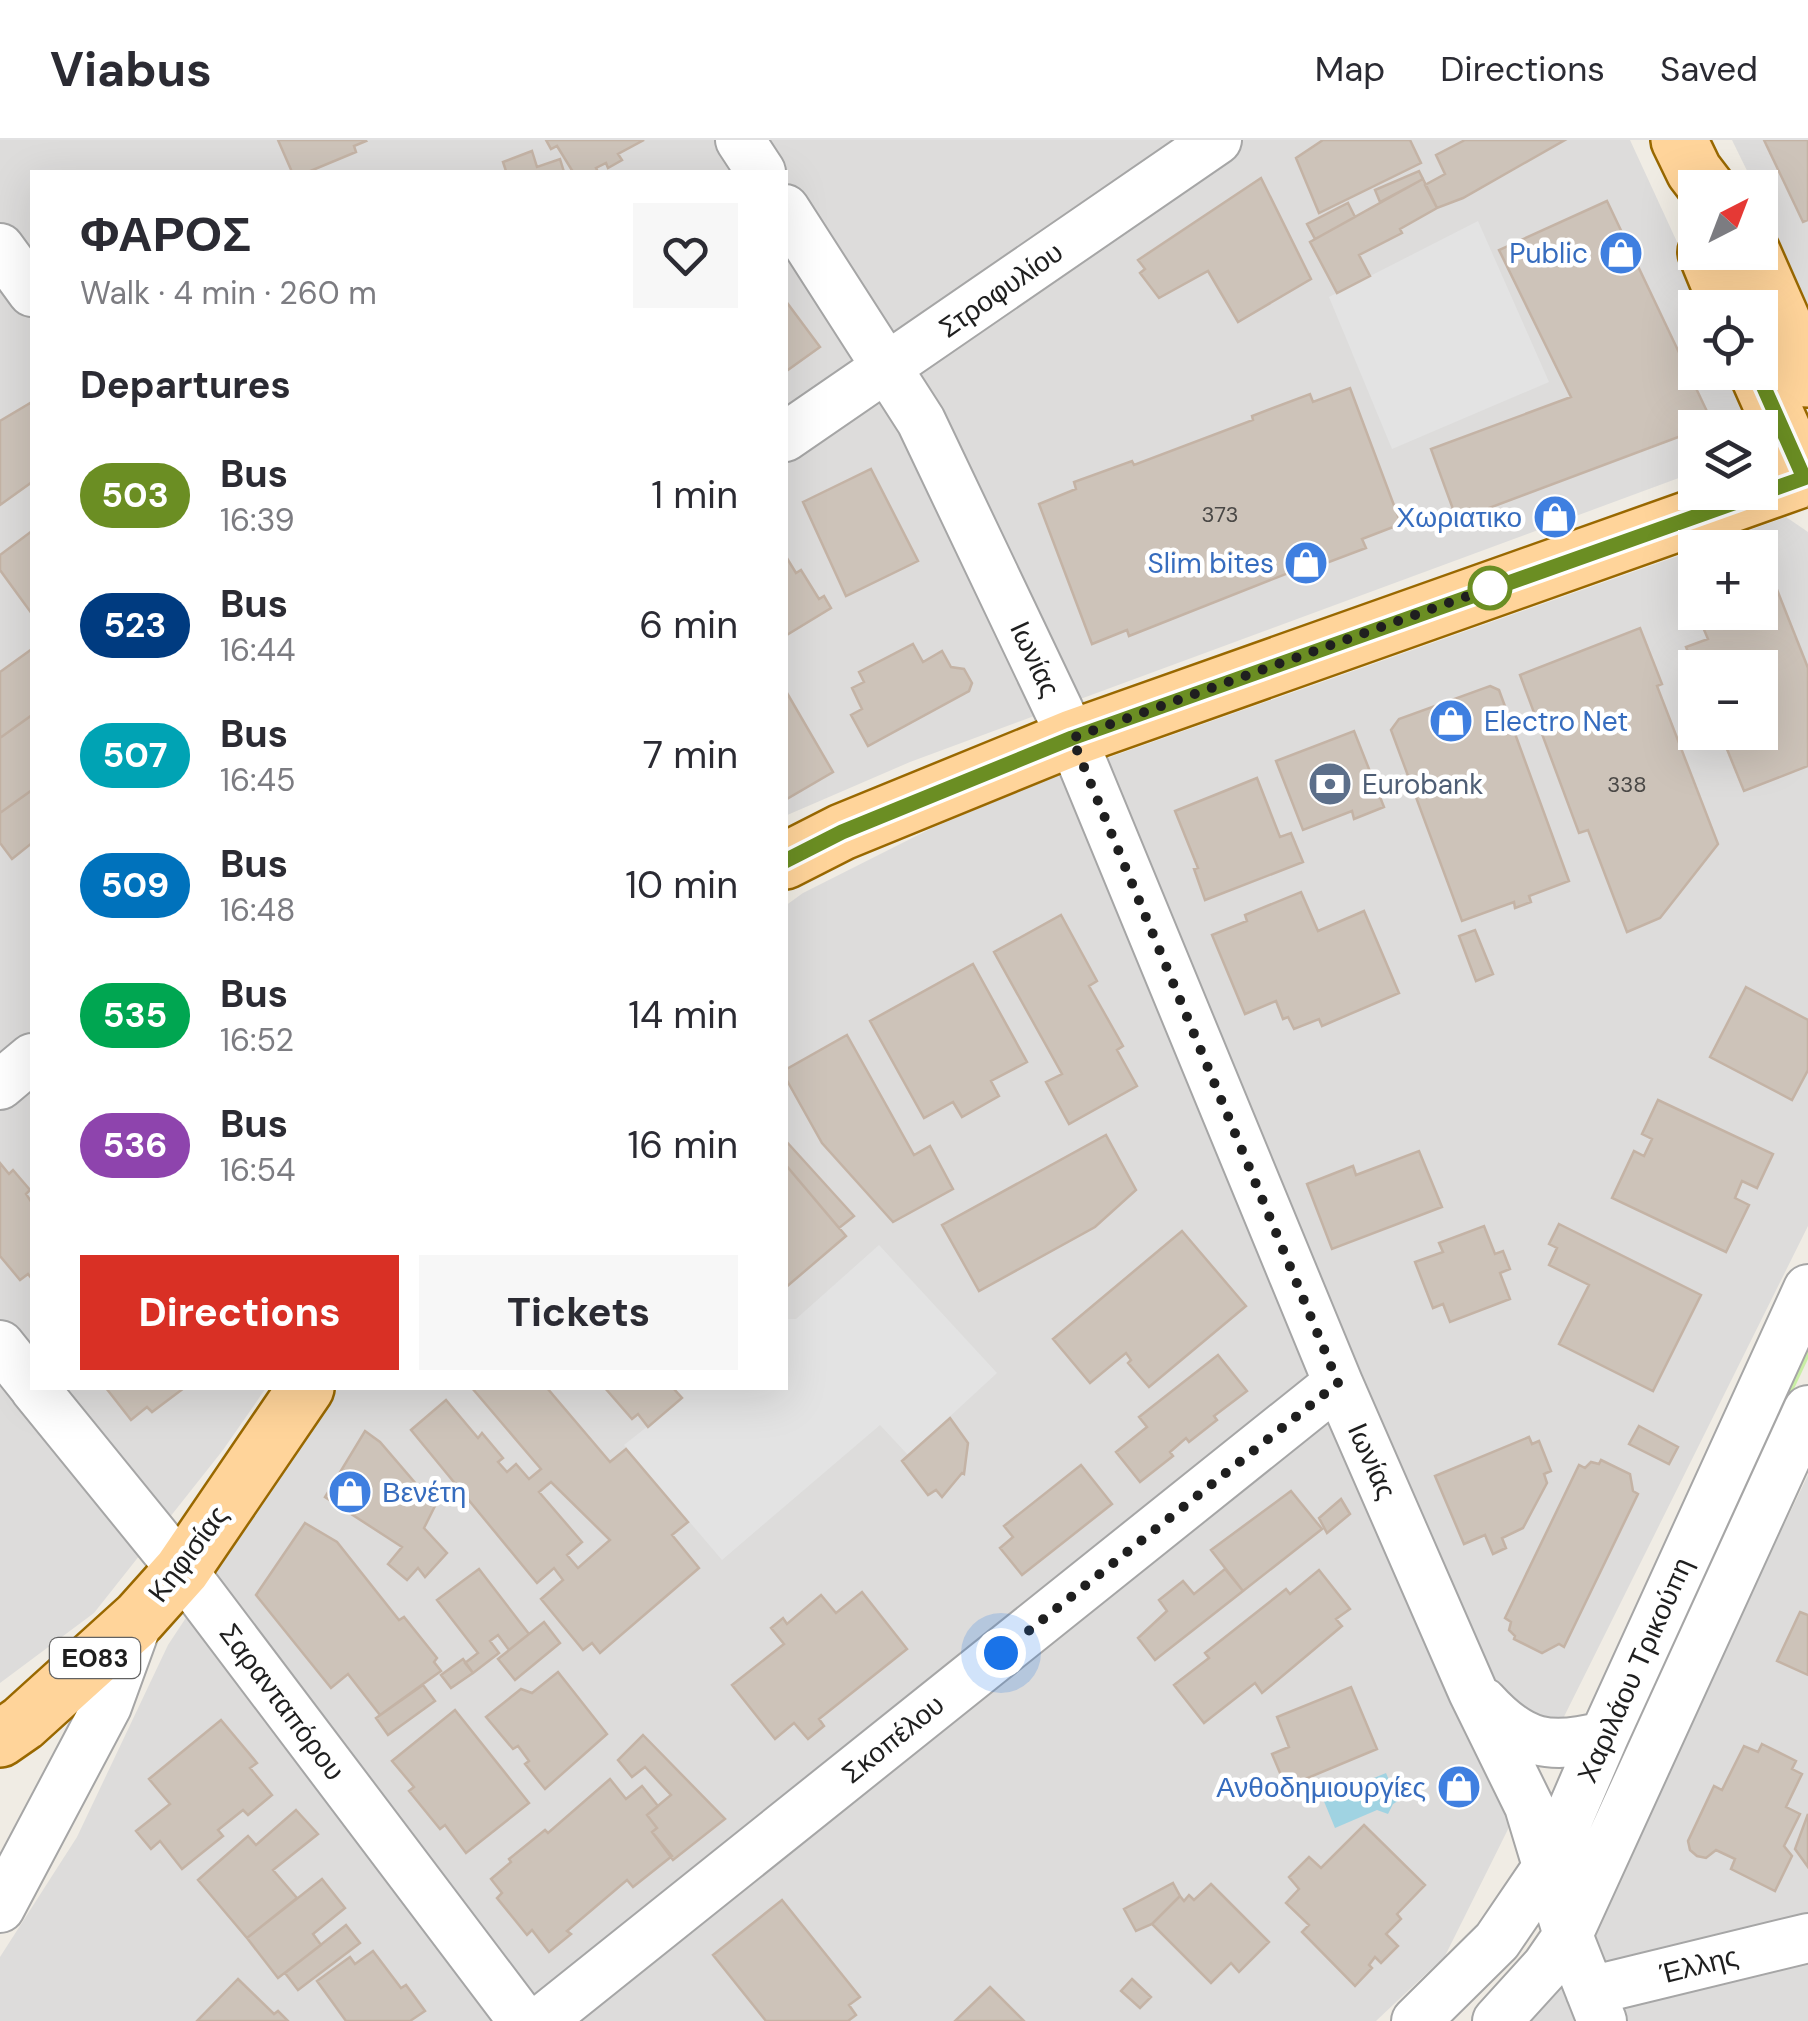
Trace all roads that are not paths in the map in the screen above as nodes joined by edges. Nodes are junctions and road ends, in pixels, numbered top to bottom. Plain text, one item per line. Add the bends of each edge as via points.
1 (740, 140) edge
2 (1216, 140) edge
3 (760, 170) edge
4 (788, 214) edge
5 (0, 248) edge
6 (1760, 270) edge
7 (30, 289) edge
8 (889, 368) junction
9 (1808, 378) edge
10 (1765, 390) edge
11 (788, 436) edge
12 (1807, 480) edge
13 (1072, 738) junction
14 (788, 860) edge
15 (30, 1060) edge
16 (0, 1085) edge
17 (1808, 1289) edge
18 (0, 1345) edge
19 (30, 1381) edge
20 (1338, 1383) junction
21 (37, 1390) edge
22 (305, 1390) edge
23 (1808, 1410) edge
24 (182, 1570) junction
25 (139, 1618) junction
26 (1474, 1692) junction
27 (1604, 1736) junction
28 (0, 1739) edge
29 (1548, 1866) junction
30 (0, 1908) edge
31 (1568, 1934) junction
32 (1808, 1938) edge
33 (1596, 2006) edge
34 (522, 2021) edge
35 (540, 2021) edge
36 (1416, 2021) edge
37 (1497, 2021) edge

1 - 3 street
2 - 8 street, Στροφυλίου
4 - 8 street, Ιωνίας
5 - 7 street
6 - 9 main road
8 - 11 street, Στροφυλίου
8 - 13 street, Ιωνίας via 922,421
10 - 12 main road
12 - 13 main road
13 - 14 main road
13 - 20 street, Ιωνίας
15 - 16 street
17 - 27 street, Χαριλάου Τρικούπη
18 - 19 street, Σαρανταπόρου
20 - 26 street, Ιωνίας
20 - 35 street, Σκοπέλου
21 - 24 street, Σαρανταπόρου
22 - 24 main road, Κηφισίας / ΕΟ83
23 - 31 street, Χαριλάου Τρικούπη
24 - 25 main road, Κηφισίας / ΕΟ83
24 - 34 street, Σαρανταπόρου
25 - 28 main road, Κηφισίας / ΕΟ83
25 - 30 street via 108,1706
26 - 27 street via 1499,1720 1534,1740 1567,1746
26 - 29 street, Ιωνίας via 1529,1806
27 - 29 street, Χαριλάου Τρικούπη
29 - 31 street, Ιωνίας
29 - 36 street, Χαριλάου Τρικούπη via 1497,1942
31 - 33 street, Ιωνίας
31 - 37 street, Χαριλάου Τρικούπη
32 - 33 street, Έλλης

